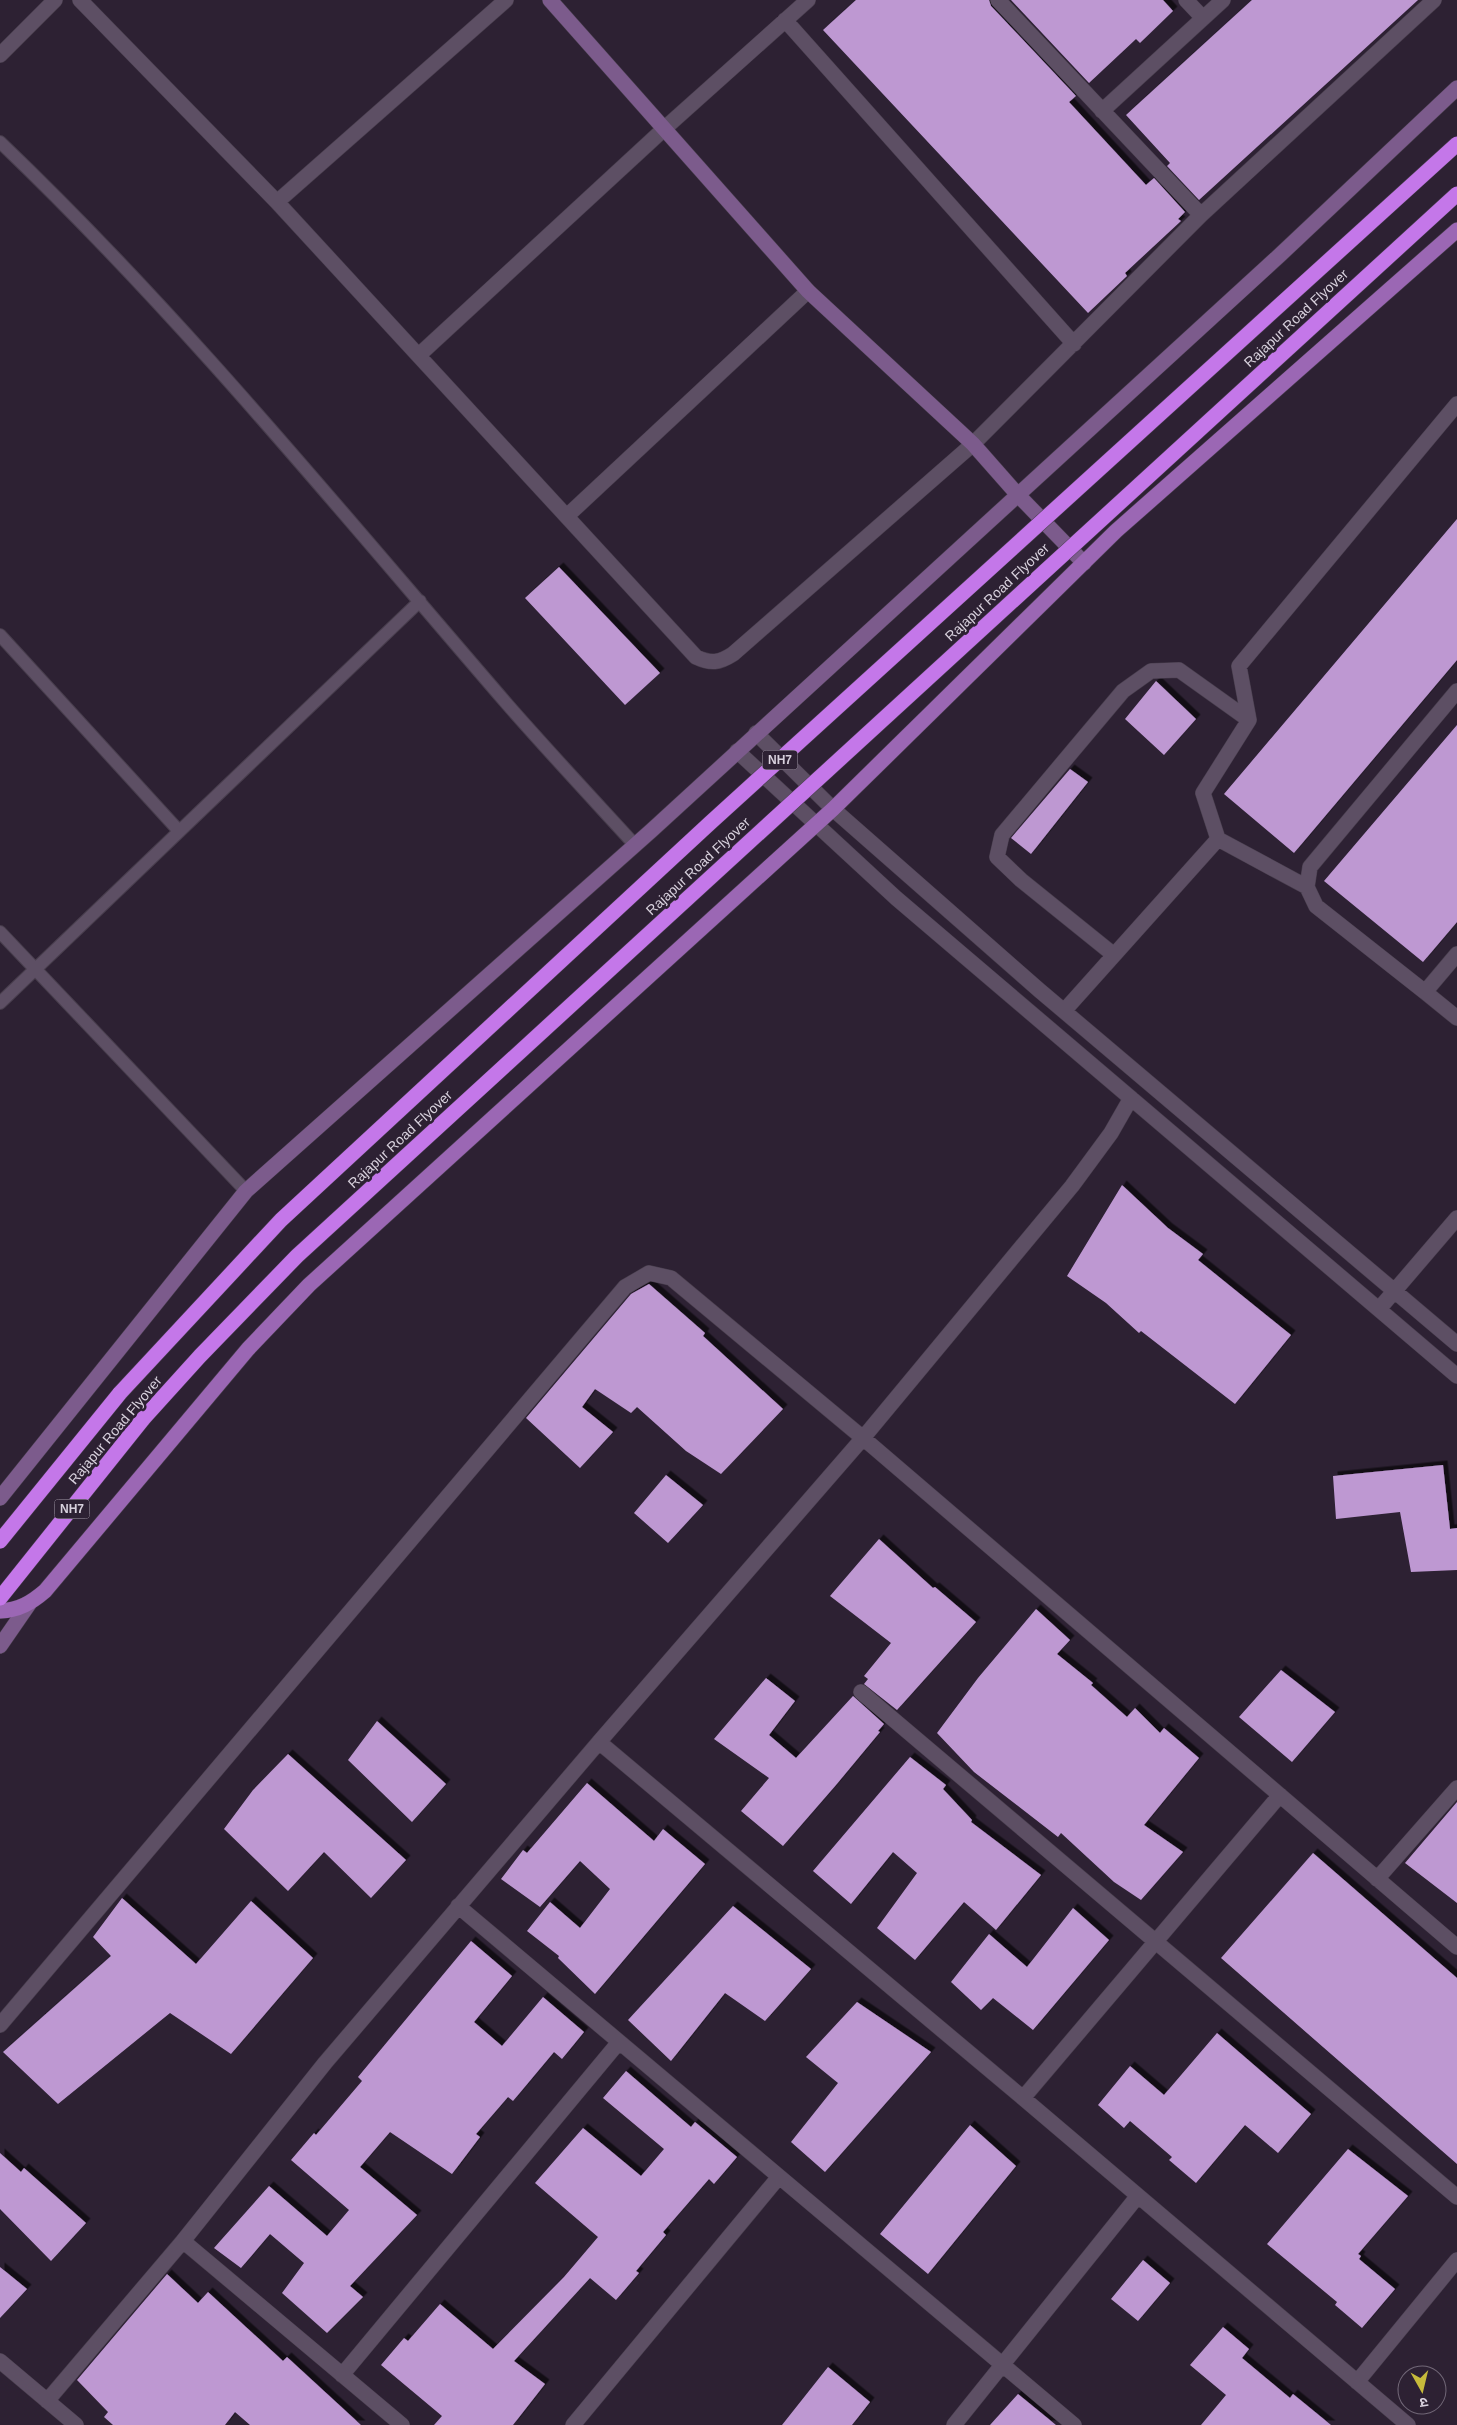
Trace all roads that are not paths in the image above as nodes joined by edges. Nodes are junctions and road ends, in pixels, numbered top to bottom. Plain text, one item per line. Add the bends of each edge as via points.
1 (55, 0) edge
2 (80, 0) edge
3 (506, 0) edge
4 (550, 0) edge
5 (808, 0) edge
6 (998, 0) edge
7 (1186, 0) edge
8 (1223, 0) edge
9 (1434, 0) edge
10 (1203, 18) junction
11 (785, 20) junction
12 (0, 55) edge
13 (1457, 88) edge
14 (1102, 110) junction
15 (665, 128) junction
16 (0, 142) edge
17 (1457, 144) edge
18 (1457, 194) edge
19 (278, 202) junction
20 (1201, 215) junction
21 (1457, 230) edge
22 (808, 291) junction
23 (1074, 344) junction
24 (419, 355) junction
25 (1457, 404) edge
26 (973, 444) junction
27 (1018, 495) junction
28 (567, 516) junction
29 (1084, 563) junction
30 (420, 601) junction
31 (0, 635) edge
32 (1457, 691) edge
33 (1249, 720) junction
34 (756, 733) junction
35 (738, 750) junction
36 (828, 803) junction
37 (810, 818) junction
38 (179, 832) junction
39 (1218, 839) junction
40 (635, 845) junction
41 (1306, 887) junction
42 (0, 932) edge
43 (1457, 954) edge
44 (1114, 955) junction
45 (34, 970) junction
46 (1425, 992) junction
47 (0, 1003) edge
48 (1064, 1011) junction
49 (1457, 1018) edge
50 (1131, 1098) junction
51 (246, 1191) junction
52 (1457, 1218) edge
53 (1395, 1290) junction
54 (1378, 1309) junction
55 (1457, 1344) edge
56 (1457, 1376) edge
57 (863, 1438) junction
58 (0, 1498) edge
59 (0, 1540) edge
60 (0, 1598) edge
61 (29, 1604) junction
62 (0, 1611) edge
63 (0, 1646) edge
64 (861, 1692) dead end
65 (599, 1742) junction
66 (1457, 1788) edge
67 (1280, 1795) junction
68 (1377, 1879) junction
69 (458, 1906) junction
70 (1156, 1941) junction
71 (1457, 1947) edge
72 (0, 2025) edge
73 (619, 2042) junction
74 (1023, 2098) junction
75 (778, 2178) junction
76 (1137, 2197) junction
77 (1457, 2197) edge
78 (183, 2241) junction
79 (1457, 2260) edge
80 (0, 2360) edge
81 (1003, 2366) junction
82 (342, 2375) junction
83 (1357, 2382) junction
84 (47, 2400) junction
85 (76, 2425) edge
86 (402, 2425) edge
87 (573, 2425) edge
88 (954, 2425) edge
89 (1074, 2425) edge
90 (1408, 2425) edge

1 - 12 street
2 - 19 street
3 - 19 street
4 - 15 street
5 - 11 street
6 - 14 street
7 - 10 street
8 - 10 street
9 - 20 street
10 - 14 street
11 - 15 street
11 - 23 street
13 - 27 street
14 - 20 street
15 - 22 street
15 - 24 street
16 - 30 lane via 135,278 236,387
17 - 59 highway, Rajapur Road Flyover / NH7, bridge via 724,810 281,1220 120,1393
18 - 60 highway, Rajapur Road Flyover / NH7, bridge via 297,1256 143,1419
19 - 24 street
20 - 23 street
21 - 29 main road via 1116,531
22 - 26 street
22 - 28 street
23 - 26 street
24 - 28 street
25 - 33 street via 1239,666
26 - 27 street
26 - 28 street via 722,661 708,663 696,657
27 - 29 street
27 - 34 street
29 - 36 main road
30 - 38 lane
30 - 40 lane via 509,706
31 - 38 lane
32 - 41 street via 1310,867
33 - 39 street via 1203,794
33 - 44 street via 1179,670 1151,670 1123,691 1002,835 997,857
34 - 35 street
34 - 36 street
35 - 37 street
35 - 40 street
36 - 37 main road
36 - 48 street
37 - 50 street via 896,898
37 - 61 main road via 310,1285 248,1348 45,1591
38 - 45 lane
39 - 41 street
39 - 44 street
40 - 51 street
41 - 46 street via 1316,906
42 - 45 lane
43 - 46 street
44 - 48 street
45 - 47 lane
45 - 51 lane
46 - 49 street
48 - 53 street
50 - 54 street
50 - 57 street via 1111,1134 1072,1186
51 - 58 street
52 - 53 street
53 - 54 street
53 - 55 street
54 - 56 street
57 - 65 street
57 - 67 street
57 - 72 street via 671,1278 649,1273 625,1287
61 - 62 main road
61 - 63 street
64 - 70 street
65 - 69 street
65 - 74 street
66 - 68 street
67 - 68 street
67 - 70 street
68 - 71 street
69 - 73 street
69 - 78 street via 325,2062
70 - 74 street
70 - 77 street
73 - 75 street
73 - 82 street
74 - 76 street
75 - 81 street
75 - 87 street
76 - 81 street
76 - 83 street
78 - 82 street
78 - 84 street
79 - 83 street
80 - 84 street
81 - 88 street
81 - 89 street
82 - 86 street
83 - 90 street
84 - 85 street

